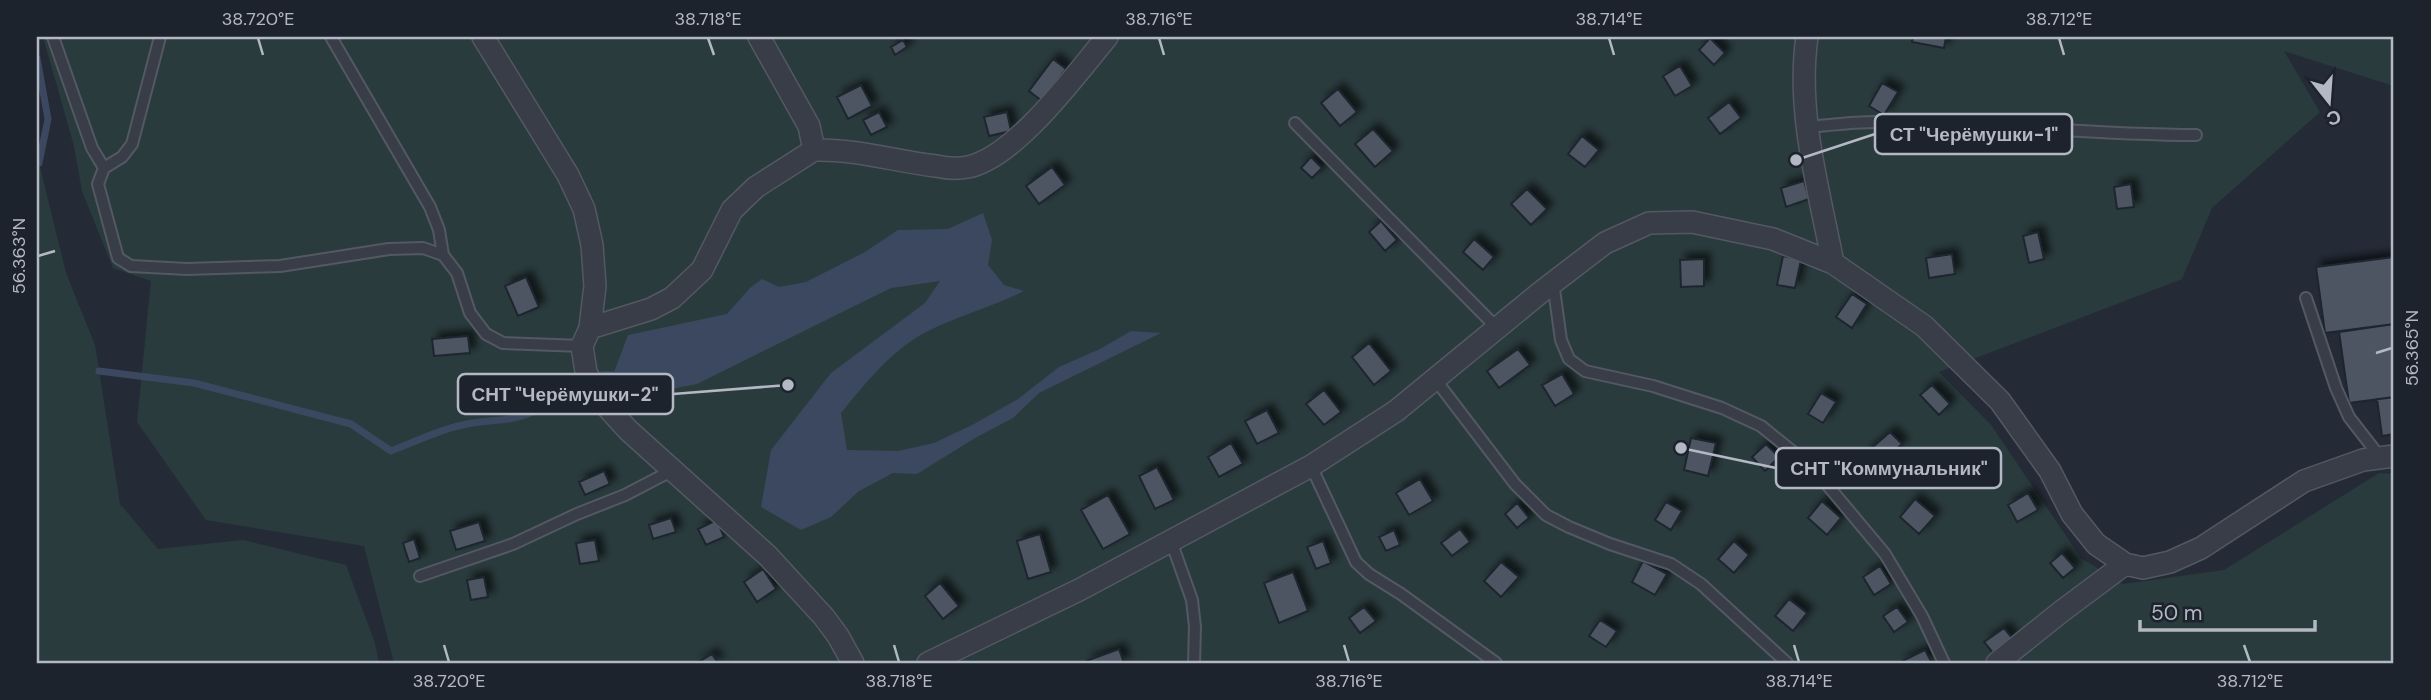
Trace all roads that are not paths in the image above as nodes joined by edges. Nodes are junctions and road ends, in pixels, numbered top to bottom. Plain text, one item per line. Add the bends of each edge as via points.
1 (53, 37) edge
2 (160, 37) edge
3 (331, 37) edge
4 (483, 37) edge
5 (759, 37) edge
6 (1107, 37) edge
7 (1807, 37) edge
8 (1295, 123) dead end
9 (1807, 127) junction
10 (2196, 135) dead end
11 (814, 150) junction
12 (104, 168) junction
13 (443, 255) junction
14 (1833, 263) junction
15 (1553, 282) junction
16 (2306, 298) dead end
17 (1497, 328) junction
18 (586, 337) junction
19 (1435, 379) junction
20 (2387, 456) edge
21 (1311, 466) junction
22 (673, 470) junction
23 (1171, 541) junction
24 (2125, 564) junction
25 (420, 576) dead end
26 (853, 663) edge
27 (928, 663) edge
28 (1194, 663) edge
29 (1496, 663) edge
30 (1787, 663) edge
31 (1944, 663) edge
32 (1997, 663) edge

1 - 12 lane via 92,148
2 - 12 lane via 132,144
3 - 13 lane via 430,207
4 - 18 street via 584,209 595,286
5 - 11 street via 809,126
6 - 11 street via 1047,107 1008,146 984,161 967,167 937,167 841,149
7 - 9 street via 1803,61
8 - 17 lane
9 - 10 lane via 1875,122
9 - 14 street
11 - 18 street via 756,187 732,210 702,270 672,298
12 - 13 lane via 99,184 118,258 131,266 281,266 390,249 423,248
13 - 18 lane via 457,273 470,313 486,334 503,343
14 - 15 street via 1773,239 1692,222 1649,223 1605,243
14 - 24 street via 1924,326 2000,401 2050,471 2072,514 2096,544
15 - 17 street
15 - 31 lane via 1561,340 1569,359 1585,371 1722,408 1761,426 1814,469 1885,554
16 - 20 lane via 2349,417
17 - 19 street
18 - 22 street via 586,372 598,397
19 - 21 street via 1396,411
19 - 30 lane via 1515,484 1546,515 1610,544 1671,564 1701,584
20 - 24 street via 2304,481 2201,548 2170,562 2143,568
21 - 23 street
21 - 29 lane via 1356,562
22 - 25 lane via 513,544
22 - 26 street via 777,566 824,617
23 - 27 street
23 - 28 lane via 1192,600
24 - 32 street

